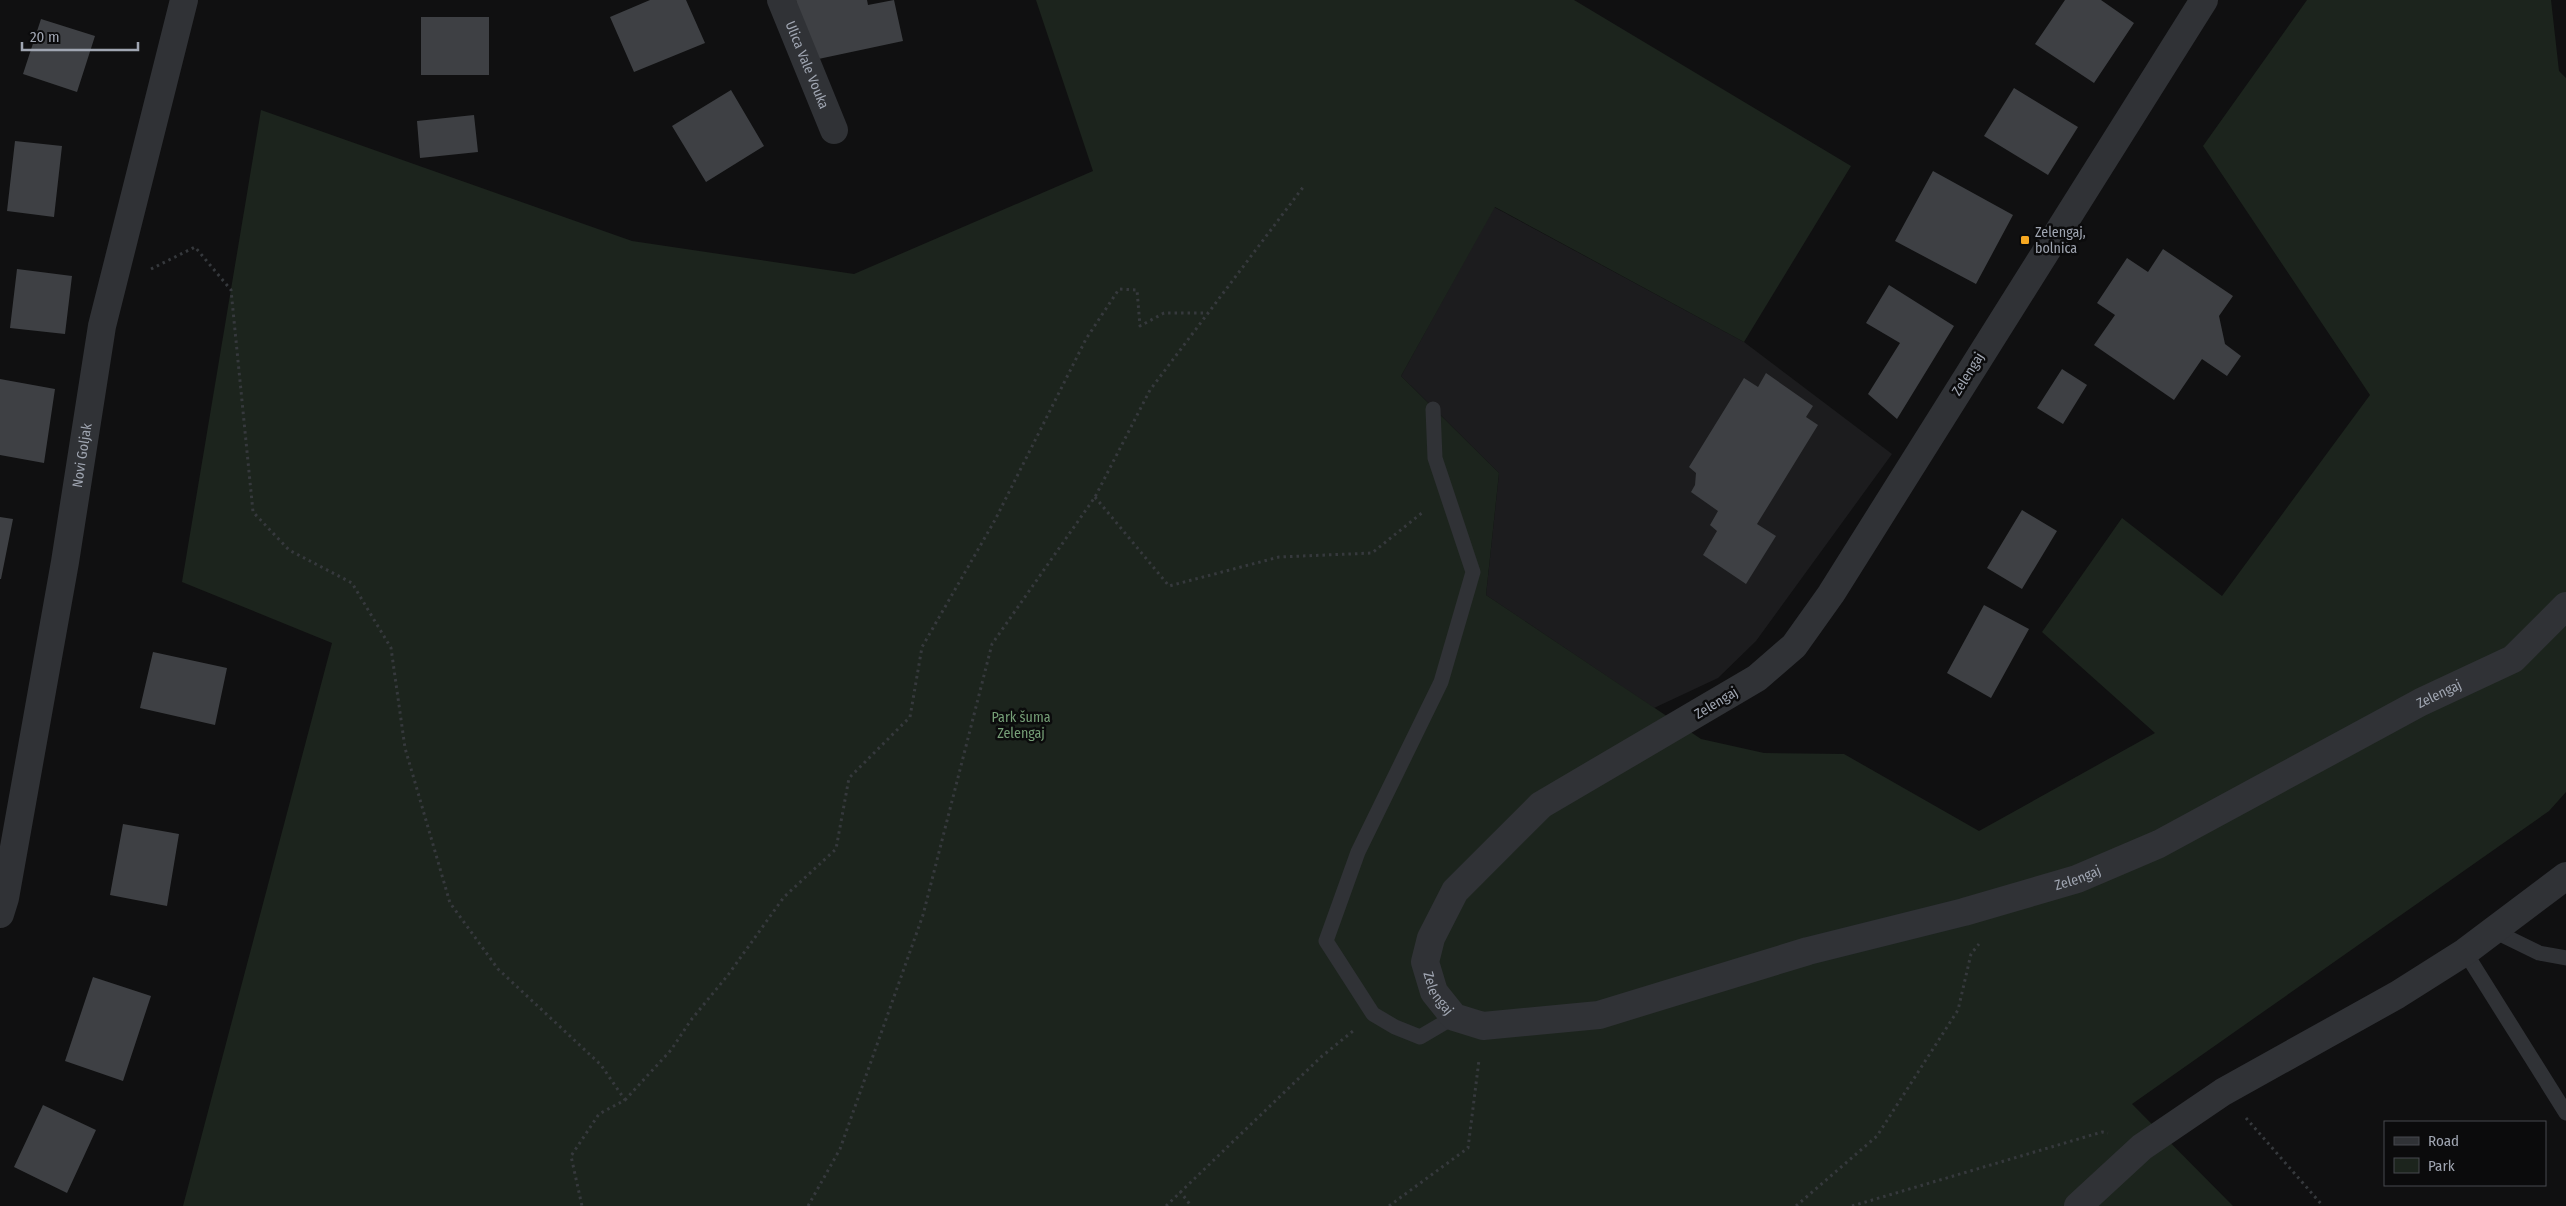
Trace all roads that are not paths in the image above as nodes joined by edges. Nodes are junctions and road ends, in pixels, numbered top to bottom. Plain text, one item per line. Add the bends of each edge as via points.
1 (184, 0) edge
2 (781, 0) edge
3 (2204, 0) edge
4 (834, 130) dead end
5 (1433, 409) dead end
6 (2566, 606) edge
7 (2566, 876) edge
8 (0, 914) edge
9 (2494, 931) junction
10 (2465, 952) junction
11 (2566, 958) edge
12 (1454, 1017) junction
13 (2566, 1113) edge
14 (2078, 1206) edge

1 - 8 street, Novi Goljak via 102,326 63,572
2 - 4 street, Ulica Vale Vouka
3 - 12 street, Zelengaj via 1831,594 1794,646 1757,678 1541,805 1456,891 1432,938 1425,962 1434,992
5 - 12 lane via 1435,458 1473,572 1441,682 1358,852 1326,941 1373,1014 1420,1037
6 - 12 street, Zelengaj via 2513,659 2421,702 2159,844 2077,879 1964,912 1808,951 1599,1015 1483,1026
7 - 9 street
9 - 10 street
9 - 11 lane via 2539,953
10 - 13 lane
10 - 14 street via 2223,1092 2142,1147

